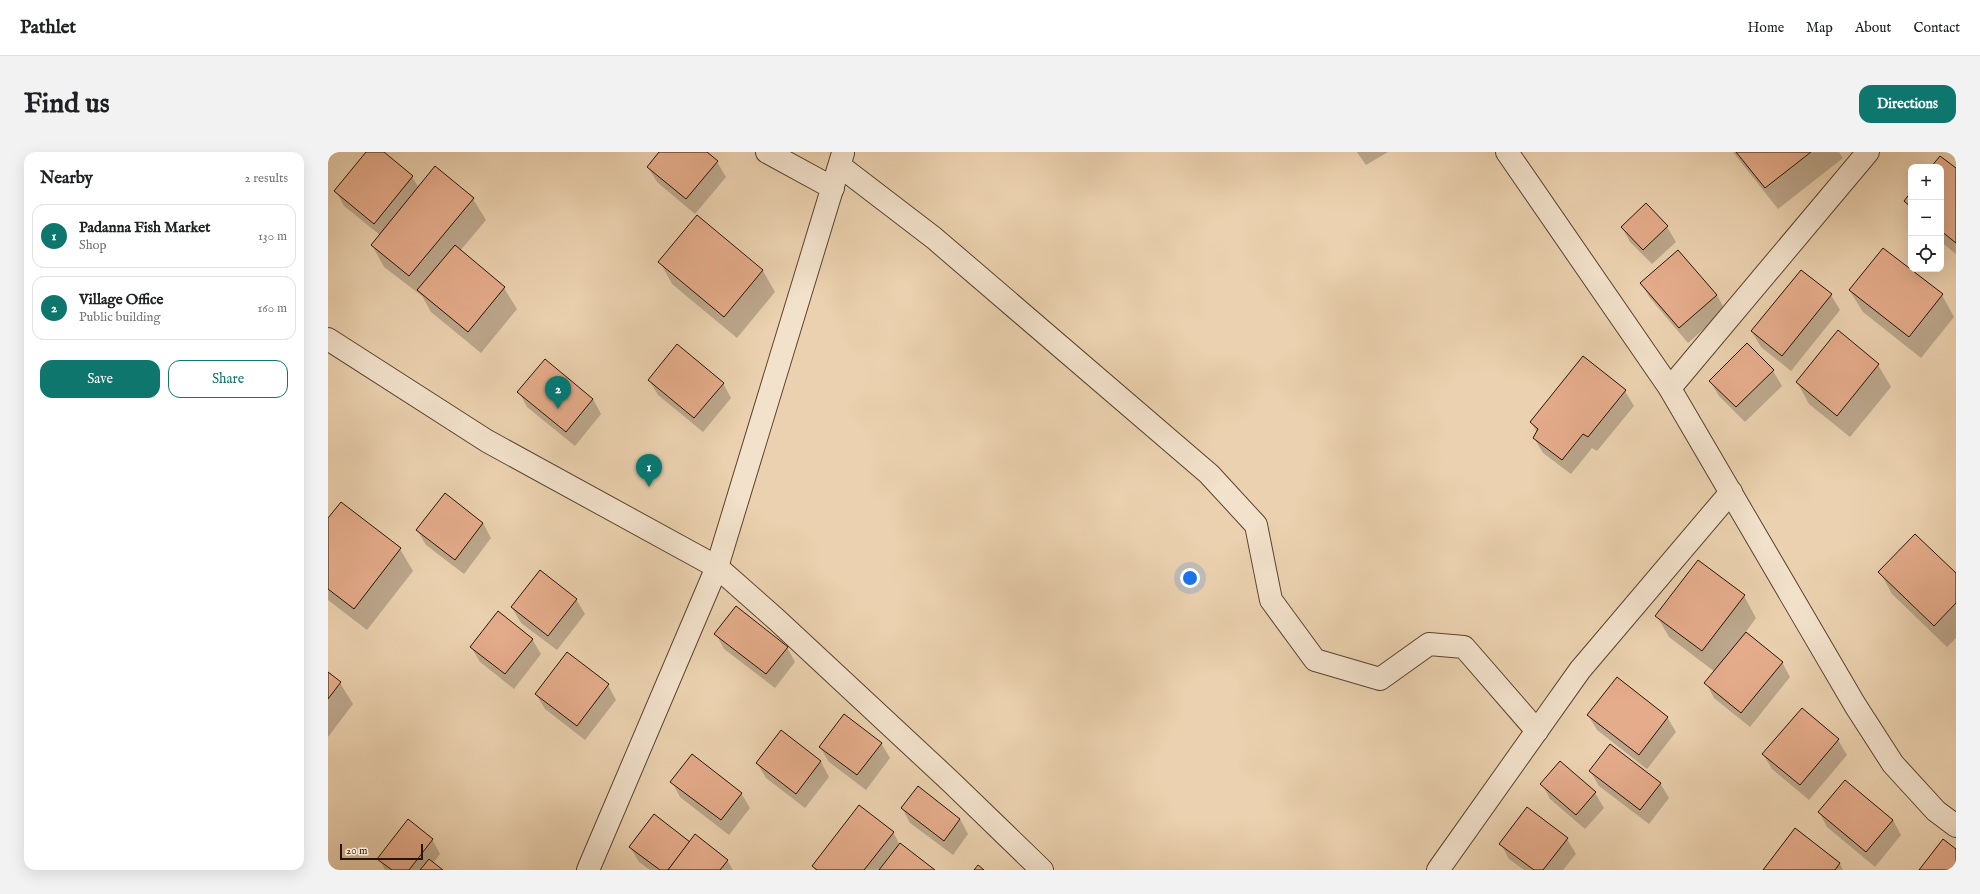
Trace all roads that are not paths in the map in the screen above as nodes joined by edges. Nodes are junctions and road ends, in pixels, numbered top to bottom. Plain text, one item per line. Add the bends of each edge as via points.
1 (767, 152) edge
2 (1507, 152) edge
3 (1868, 152) edge
4 (842, 159) edge
5 (833, 188) junction
6 (328, 339) edge
7 (1670, 388) junction
8 (1731, 492) junction
9 (717, 567) junction
10 (1537, 731) junction
11 (1956, 826) edge
12 (588, 870) edge
13 (1042, 870) edge
14 (1438, 870) edge

1 - 5 street
2 - 7 street
3 - 7 street
4 - 5 street
4 - 10 street via 1209,474 1256,525 1271,600 1315,660 1380,679 1429,644 1464,647
5 - 9 street
6 - 9 street via 487,441
7 - 8 street
8 - 10 street via 1580,670
8 - 11 street via 1855,705 1893,764 1936,811
9 - 12 street
9 - 13 street via 795,636
10 - 14 street

